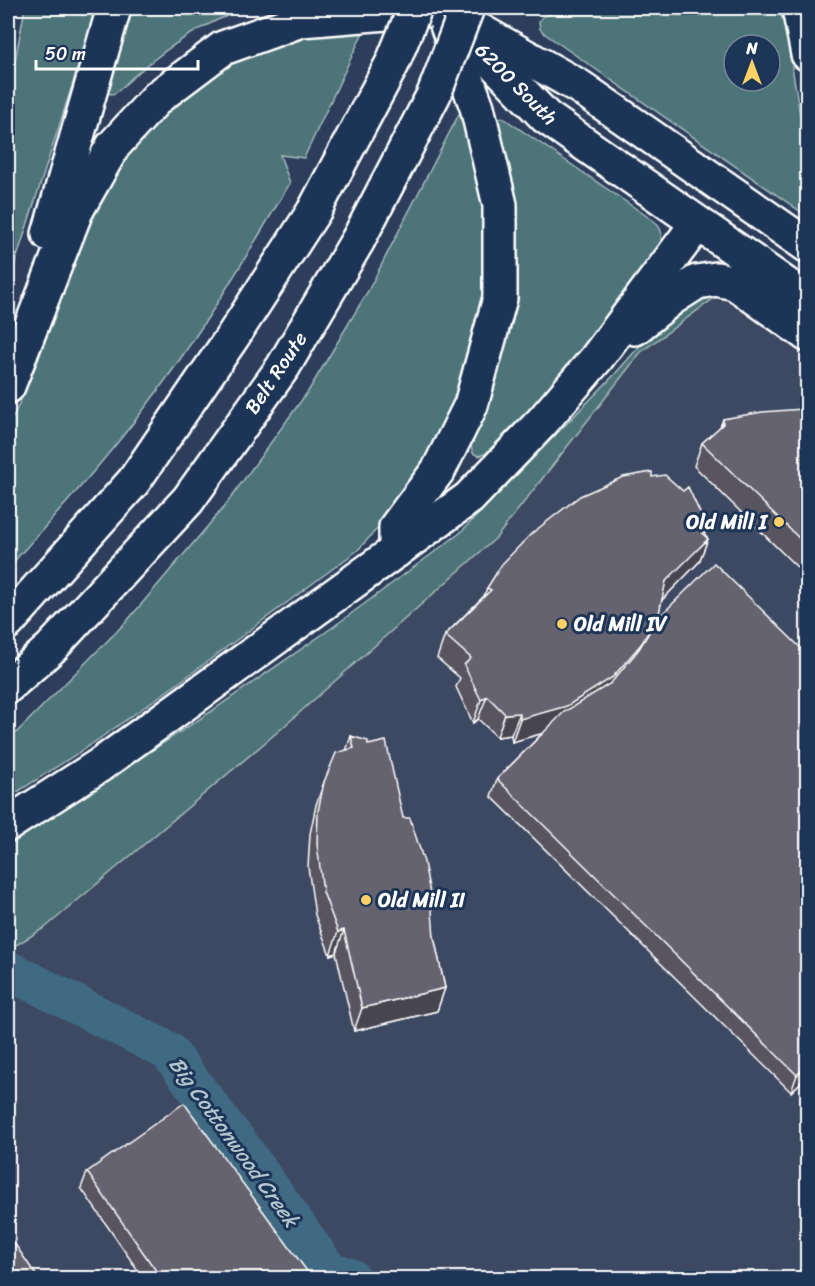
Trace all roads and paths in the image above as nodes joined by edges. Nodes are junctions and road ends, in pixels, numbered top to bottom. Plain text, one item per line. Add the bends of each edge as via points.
1 (114, 8) edge
2 (415, 8) edge
3 (441, 8) edge
4 (448, 8) edge
5 (467, 8) edge
6 (799, 8) edge
7 (807, 54) edge
8 (697, 224) junction
9 (807, 246) edge
10 (807, 300) edge
11 (807, 335) edge
12 (596, 359) junction
13 (8, 379) edge
14 (8, 386) edge
15 (396, 551) junction
16 (8, 622) edge
17 (8, 686) edge
18 (8, 824) edge

1 - 13 main road
2 - 16 main road, bridge via 392,64 314,211 233,336 134,480
3 - 4 main road
3 - 8 main road, 6200 South via 546,117
3 - 9 main road, 6200 South via 580,87
3 - 14 main road via 301,20 223,48 158,97 113,146 76,211
3 - 15 main road via 477,107 500,205 500,298 471,405 439,469 396,527
5 - 17 main road, Belt Route, bridge via 434,94 358,240 283,367 188,500 51,648
6 - 7 main road
8 - 10 main road, 6200 South
8 - 12 main road
11 - 12 main road via 735,283 716,279 697,282 672,298
12 - 15 main road via 469,498
15 - 18 main road via 100,765

